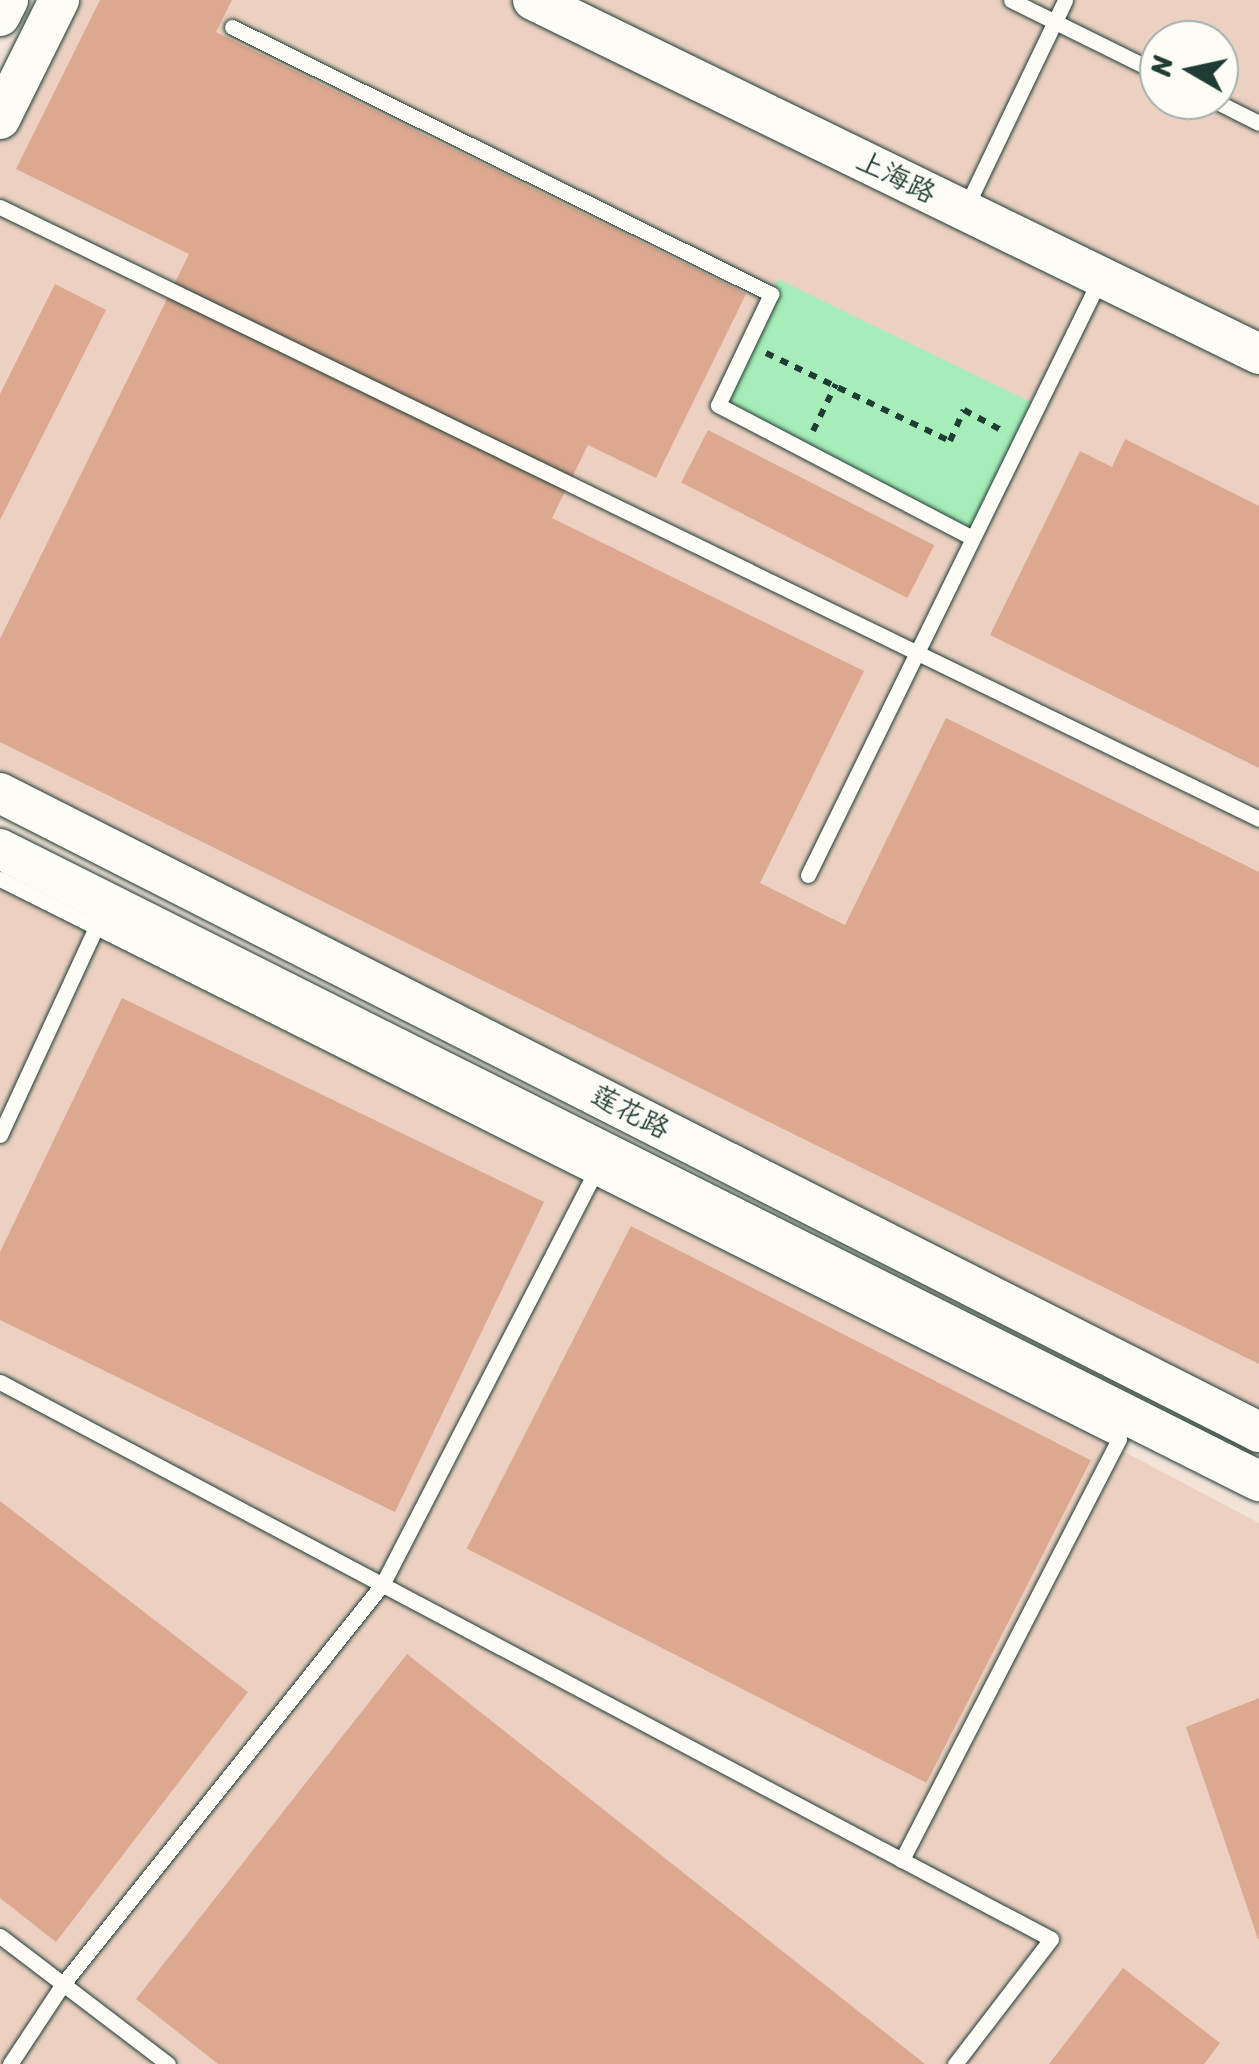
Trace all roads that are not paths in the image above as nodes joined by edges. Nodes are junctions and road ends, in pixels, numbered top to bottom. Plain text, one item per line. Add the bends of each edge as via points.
1 (8, 0) edge
2 (60, 0) edge
3 (533, 0) edge
4 (1011, 0) edge
5 (1064, 0) edge
6 (0, 16) edge
7 (1055, 22) junction
8 (232, 26) dead end
9 (1139, 63) edge
10 (0, 120) edge
11 (0, 207) edge
12 (964, 210) junction
13 (1101, 277) junction
14 (1259, 354) edge
15 (972, 538) junction
16 (916, 652) junction
17 (0, 793) edge
18 (1259, 818) edge
19 (0, 849) edge
20 (808, 875) dead end
21 (0, 879) edge
22 (102, 915) junction
23 (0, 1135) edge
24 (599, 1164) junction
25 (0, 1382) edge
26 (1259, 1432) edge
27 (1259, 1481) edge
28 (382, 1585) junction
29 (902, 1860) junction
30 (0, 1936) edge
31 (63, 1984) junction
32 (10, 2064) edge
33 (168, 2064) edge
34 (955, 2064) edge

1 - 6 street
2 - 10 street
3 - 12 street, 上海路
4 - 7 lane
5 - 7 lane
7 - 9 lane
7 - 12 lane
8 - 15 lane via 770,294 718,405
11 - 16 lane
12 - 13 street, 上海路
13 - 14 street, 上海路
13 - 15 lane
15 - 16 lane
16 - 18 lane
16 - 20 lane
17 - 26 street, 莲花路
19 - 22 street, 莲花路
21 - 22 lane
22 - 23 lane
22 - 24 street, 莲花路
24 - 27 street, 莲花路
24 - 28 lane
24 - 29 lane via 1119,1439
25 - 28 lane
28 - 29 lane
28 - 31 lane
29 - 34 lane via 1051,1939
30 - 31 lane
31 - 32 lane
31 - 33 lane

